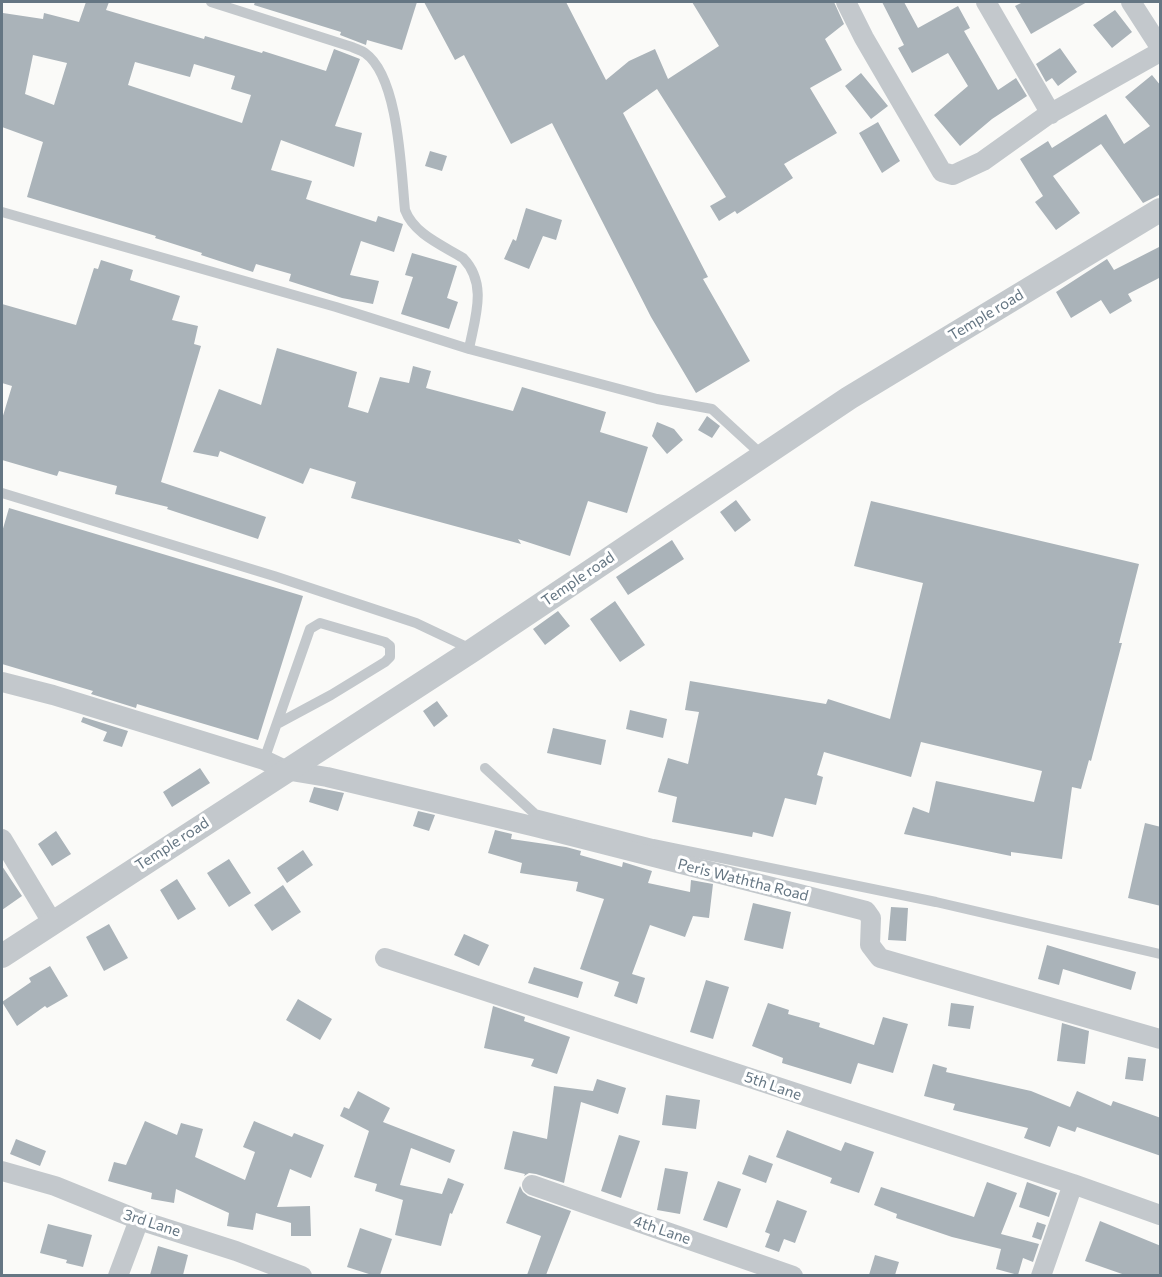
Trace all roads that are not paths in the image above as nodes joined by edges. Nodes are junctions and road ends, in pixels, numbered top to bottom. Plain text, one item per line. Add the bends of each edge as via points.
1 (211, 2) edge
2 (846, 2) edge
3 (986, 2) edge
4 (1131, 2) edge
5 (1161, 50) edge
6 (1051, 114) junction
7 (1161, 210) edge
8 (2, 212) edge
9 (470, 349) junction
10 (762, 455) junction
11 (2, 493) edge
12 (473, 650) junction
13 (2, 682) edge
14 (277, 724) junction
15 (275, 765) junction
16 (485, 768) dead end
17 (2, 839) edge
18 (52, 922) junction
19 (1161, 954) edge
20 (2, 956) edge
21 (385, 958) dead end
22 (1161, 1040) edge
23 (2, 1171) edge
24 (1073, 1184) junction
25 (531, 1185) dead end
26 (1161, 1215) edge
27 (139, 1220) junction
28 (118, 1275) edge
29 (302, 1275) edge
30 (793, 1275) edge
31 (1041, 1275) edge

1 - 9 lane via 352,47 365,53 377,67 395,115 408,218 414,227 464,258 477,279
2 - 6 street via 942,172 953,175 982,161
3 - 6 street
4 - 5 street
5 - 6 street
7 - 10 street, Temple road via 849,398
8 - 9 lane
9 - 10 lane via 657,399 712,409
10 - 12 street, Temple road
11 - 12 lane via 416,623
12 - 15 street, Temple road
13 - 15 street
14 - 14 lane via 386,662 390,646 315,624
14 - 15 lane
15 - 18 street, Temple road
15 - 22 street, Peris Waththa Road via 866,911 871,918 870,945 880,958
16 - 19 lane via 535,814 653,844 936,902
17 - 18 street
18 - 20 street, Temple road
21 - 24 street, 5th Lane
23 - 27 street, 3rd Lane via 55,1186
24 - 26 street, 5th Lane
24 - 31 street
25 - 30 street, 4th Lane
27 - 28 street
27 - 29 street, 3rd Lane

